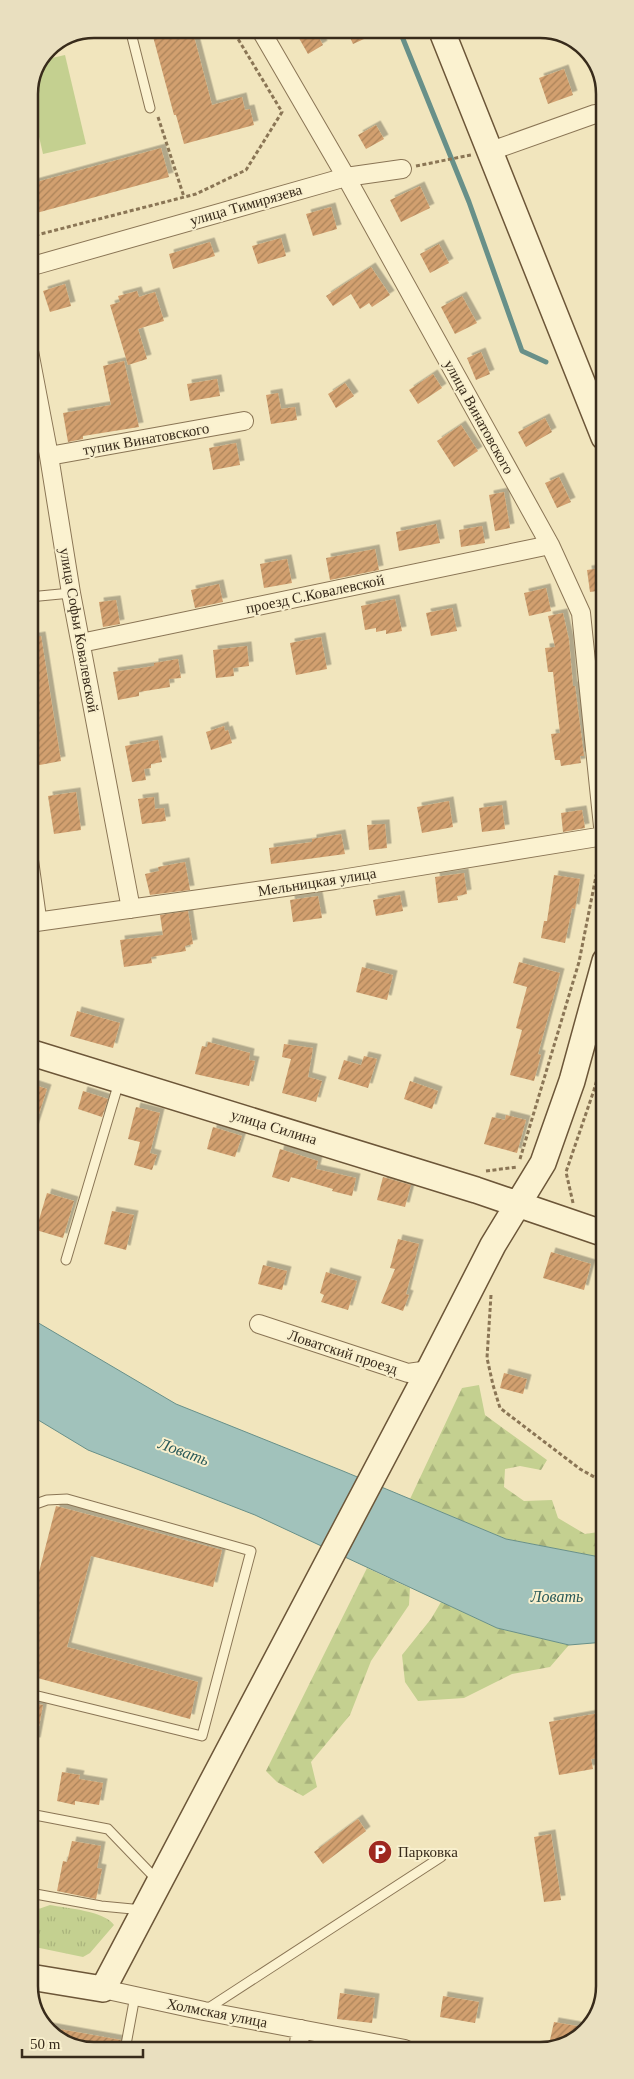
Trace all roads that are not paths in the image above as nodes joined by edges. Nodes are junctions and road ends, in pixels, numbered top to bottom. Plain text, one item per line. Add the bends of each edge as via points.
1 (132, 38) edge
2 (265, 38) edge
3 (445, 38) edge
4 (150, 108) road end
5 (596, 114) edge
6 (491, 151) junction
7 (402, 169) road end
8 (346, 177) junction
9 (37, 265) edge
10 (37, 393) edge
11 (596, 417) edge
12 (244, 421) dead end
13 (49, 456) junction
14 (550, 545) junction
15 (70, 593) junction
16 (37, 596) edge
17 (80, 643) junction
18 (596, 758) edge
19 (596, 837) edge
20 (131, 910) junction
21 (37, 922) edge
22 (596, 991) edge
23 (37, 1054) edge
24 (119, 1079) junction
25 (518, 1205) junction
26 (596, 1231) edge
27 (66, 1260) dead end
28 (259, 1324) dead end
29 (429, 1370) junction
30 (37, 1504) edge
31 (37, 1696) edge
32 (37, 1815) edge
33 (440, 1858) dead end
34 (160, 1883) junction
35 (37, 1894) edge
36 (146, 1910) junction
37 (37, 1978) edge
38 (103, 1988) junction
39 (135, 1996) junction
40 (204, 2011) junction
41 (302, 2030) junction
42 (127, 2041) edge
43 (300, 2041) edge
44 (365, 2042) edge

1 - 4 lane
2 - 8 street, улица Винатовского
3 - 6 main road
5 - 6 street
6 - 11 main road
7 - 8 street, улица Тимирязева
8 - 9 street, улица Тимирязева
8 - 14 street, улица Винатовского
10 - 13 street, улица Софьи Ковалевской
12 - 13 street, тупик Винатовского
13 - 15 street, улица Софьи Ковалевской
14 - 17 street, проезд С.Ковалевской
14 - 18 street, улица Винатовского via 581,613
15 - 16 lane
15 - 17 street, улица Софьи Ковалевской
17 - 20 street, улица Софьи Ковалевской
19 - 20 street, Мельницкая улица
20 - 21 street, Мельницкая улица
22 - 25 main road via 572,1081 543,1163
23 - 24 main road, улица Силина
24 - 25 main road, улица Силина
24 - 27 lane
25 - 26 main road, улица Силина
25 - 29 main road via 493,1245
28 - 29 street, Ловатский проезд via 408,1373
29 - 34 main road
30 - 31 lane via 67,1499 251,1551 202,1736
32 - 34 lane via 108,1829
33 - 40 lane
34 - 36 main road
35 - 36 lane via 100,1906
36 - 38 main road
37 - 38 main road, Холмская улица
38 - 39 street, Холмская улица
39 - 40 street, Холмская улица
39 - 42 lane
40 - 41 street, Холмская улица
41 - 43 street
41 - 44 street, Холмская улица

